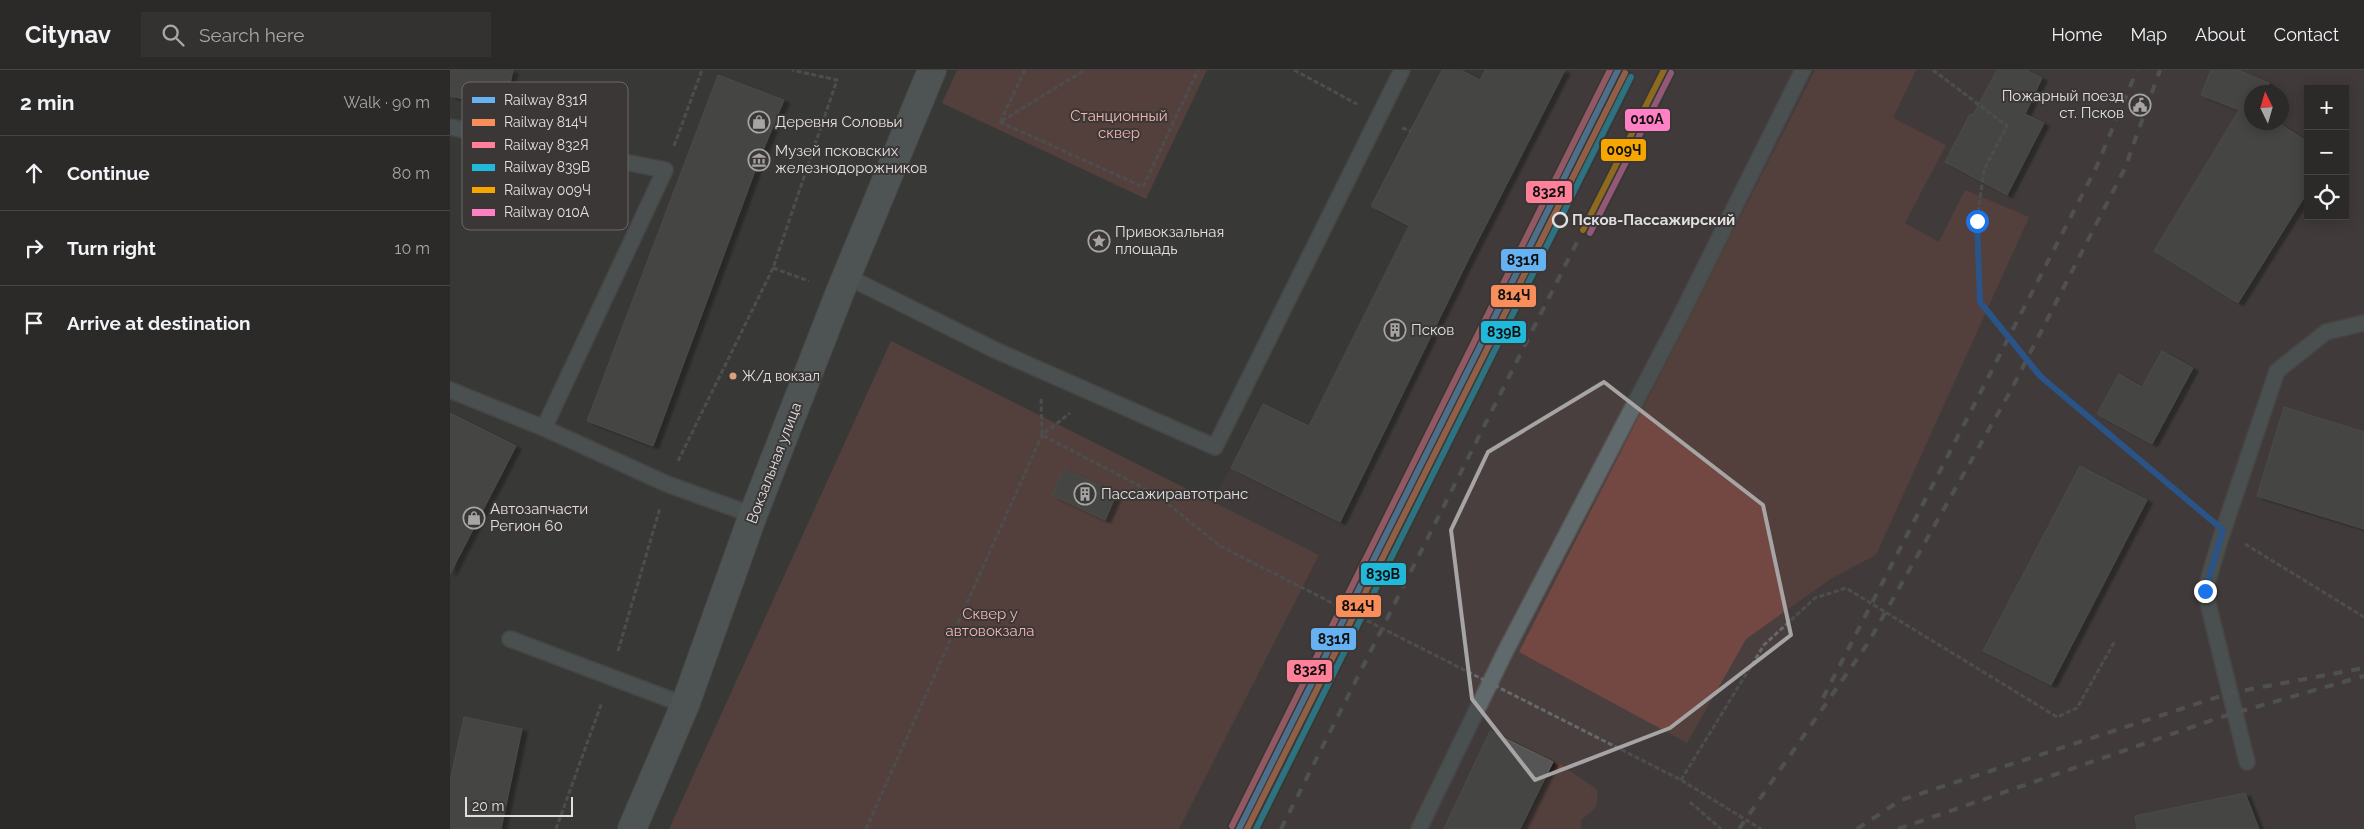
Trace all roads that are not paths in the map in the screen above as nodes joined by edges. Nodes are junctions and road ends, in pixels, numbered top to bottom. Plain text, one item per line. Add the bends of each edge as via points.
1 (932, 70) edge
2 (1402, 70) edge
3 (1803, 70) edge
4 (628, 163) edge
5 (846, 276) junction
6 (2364, 323) edge
7 (450, 390) edge
8 (544, 428) junction
9 (754, 515) junction
10 (510, 639) dead end
11 (685, 705) junction
12 (2247, 762) dead end
13 (632, 829) edge
14 (1419, 829) edge

1 - 5 main road, Вокзальная улица
2 - 5 lane via 1216,447 995,350
3 - 14 lane via 1679,319 1505,652
4 - 8 lane via 665,170
5 - 9 main road, Вокзальная улица
6 - 12 lane via 2326,332 2277,371 2205,591
7 - 8 lane
8 - 9 lane via 666,484
9 - 11 main road, Вокзальная улица
10 - 11 lane
11 - 13 main road, Вокзальная улица

